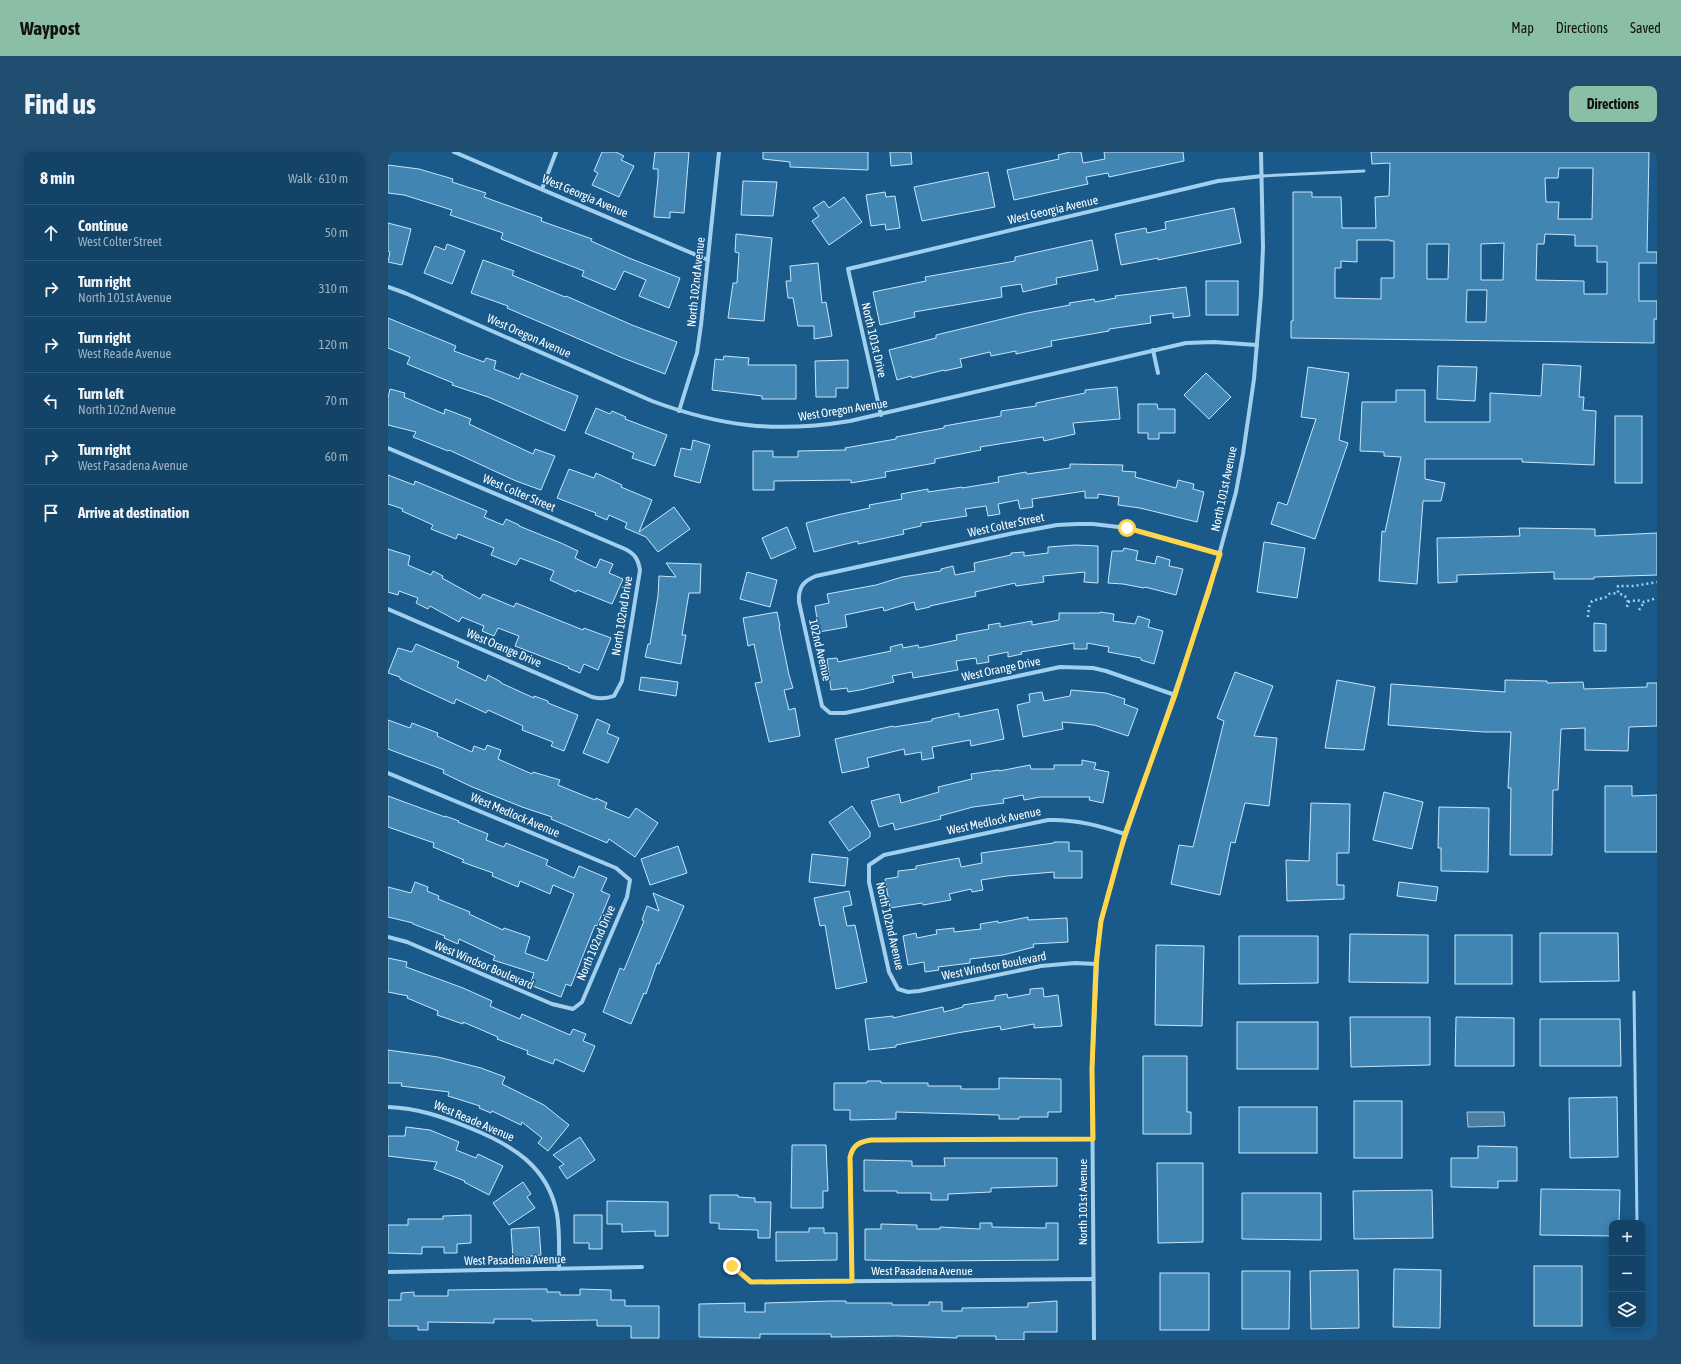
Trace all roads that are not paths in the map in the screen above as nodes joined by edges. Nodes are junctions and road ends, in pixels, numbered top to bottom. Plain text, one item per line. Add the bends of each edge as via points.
1 (454, 152) edge
2 (556, 152) edge
3 (719, 152) edge
4 (1261, 152) edge
5 (1364, 171) dead end
6 (1262, 176) junction
7 (542, 189) junction
8 (708, 260) junction
9 (848, 269) joint
10 (388, 287) edge
11 (1257, 345) junction
12 (1153, 350) junction
13 (1158, 373) dead end
14 (679, 411) junction
15 (881, 415) junction
16 (388, 448) edge
17 (1220, 554) junction
18 (638, 561) joint
19 (800, 587) joint
20 (388, 609) edge
21 (1175, 695) junction
22 (614, 696) joint
23 (830, 713) joint
24 (388, 773) edge
25 (1125, 834) junction
26 (869, 865) joint
27 (630, 880) joint
28 (388, 937) edge
29 (1096, 964) junction
30 (898, 989) joint
31 (1634, 992) dead end
32 (573, 1009) joint
33 (388, 1107) edge
34 (1093, 1139) junction
35 (1637, 1220) edge
36 (732, 1266) dead end
37 (642, 1267) dead end
38 (559, 1269) junction
39 (388, 1272) edge
40 (1093, 1279) junction
41 (852, 1281) junction
42 (1094, 1340) edge

1 - 7 street, West Georgia Avenue
2 - 7 street
3 - 8 street, North 102nd Avenue
4 - 6 street, North 101st Avenue
5 - 6 lane
6 - 9 street, West Georgia Avenue via 1218,181
6 - 11 street, North 101st Avenue via 1263,247
7 - 8 street, West Georgia Avenue
8 - 14 street, North 102nd Avenue via 697,353
9 - 15 street, North 101st Drive
10 - 14 street, West Oregon Avenue
11 - 12 street, West Oregon Avenue via 1200,342
11 - 17 street, North 101st Avenue via 1243,454
12 - 13 street
12 - 15 street, West Oregon Avenue
14 - 15 street, West Oregon Avenue via 734,424 769,427 820,426
16 - 18 street, West Colter Street via 625,549 634,554
17 - 19 street, West Colter Street via 1127,528 1093,524 1057,525 816,576 808,579
17 - 21 street, North 101st Avenue
18 - 22 street, North 102nd Drive via 640,570 622,681
19 - 23 street, 102nd Avenue via 799,602 822,706
20 - 22 street, West Orange Drive via 592,697 600,699
21 - 23 street, West Orange Drive via 1106,671 1060,667 845,714
21 - 25 street, North 101st Avenue
24 - 27 street, West Medlock Avenue via 616,868
25 - 26 street, West Medlock Avenue via 1074,821 1048,820 884,855
25 - 29 street, North 101st Avenue via 1101,921
26 - 30 street, North 102nd Avenue via 869,882 889,972
27 - 32 street, North 102nd Drive via 627,897 582,1002
28 - 32 street, West Windsor Boulevard via 406,942 552,1004
29 - 30 street, West Windsor Boulevard via 1057,963 919,991 908,992
29 - 34 street, North 101st Avenue via 1092,1069
31 - 35 lane
33 - 38 street, West Reade Avenue via 420,1110 449,1119 503,1142 529,1161 541,1175 557,1213
34 - 40 street, North 101st Avenue
34 - 41 street via 861,1142 852,1150 850,1157
36 - 41 street, West Pasadena Avenue via 751,1282
37 - 38 street, West Pasadena Avenue
38 - 39 street, West Pasadena Avenue
40 - 41 street, West Pasadena Avenue
40 - 42 street, North 101st Avenue

